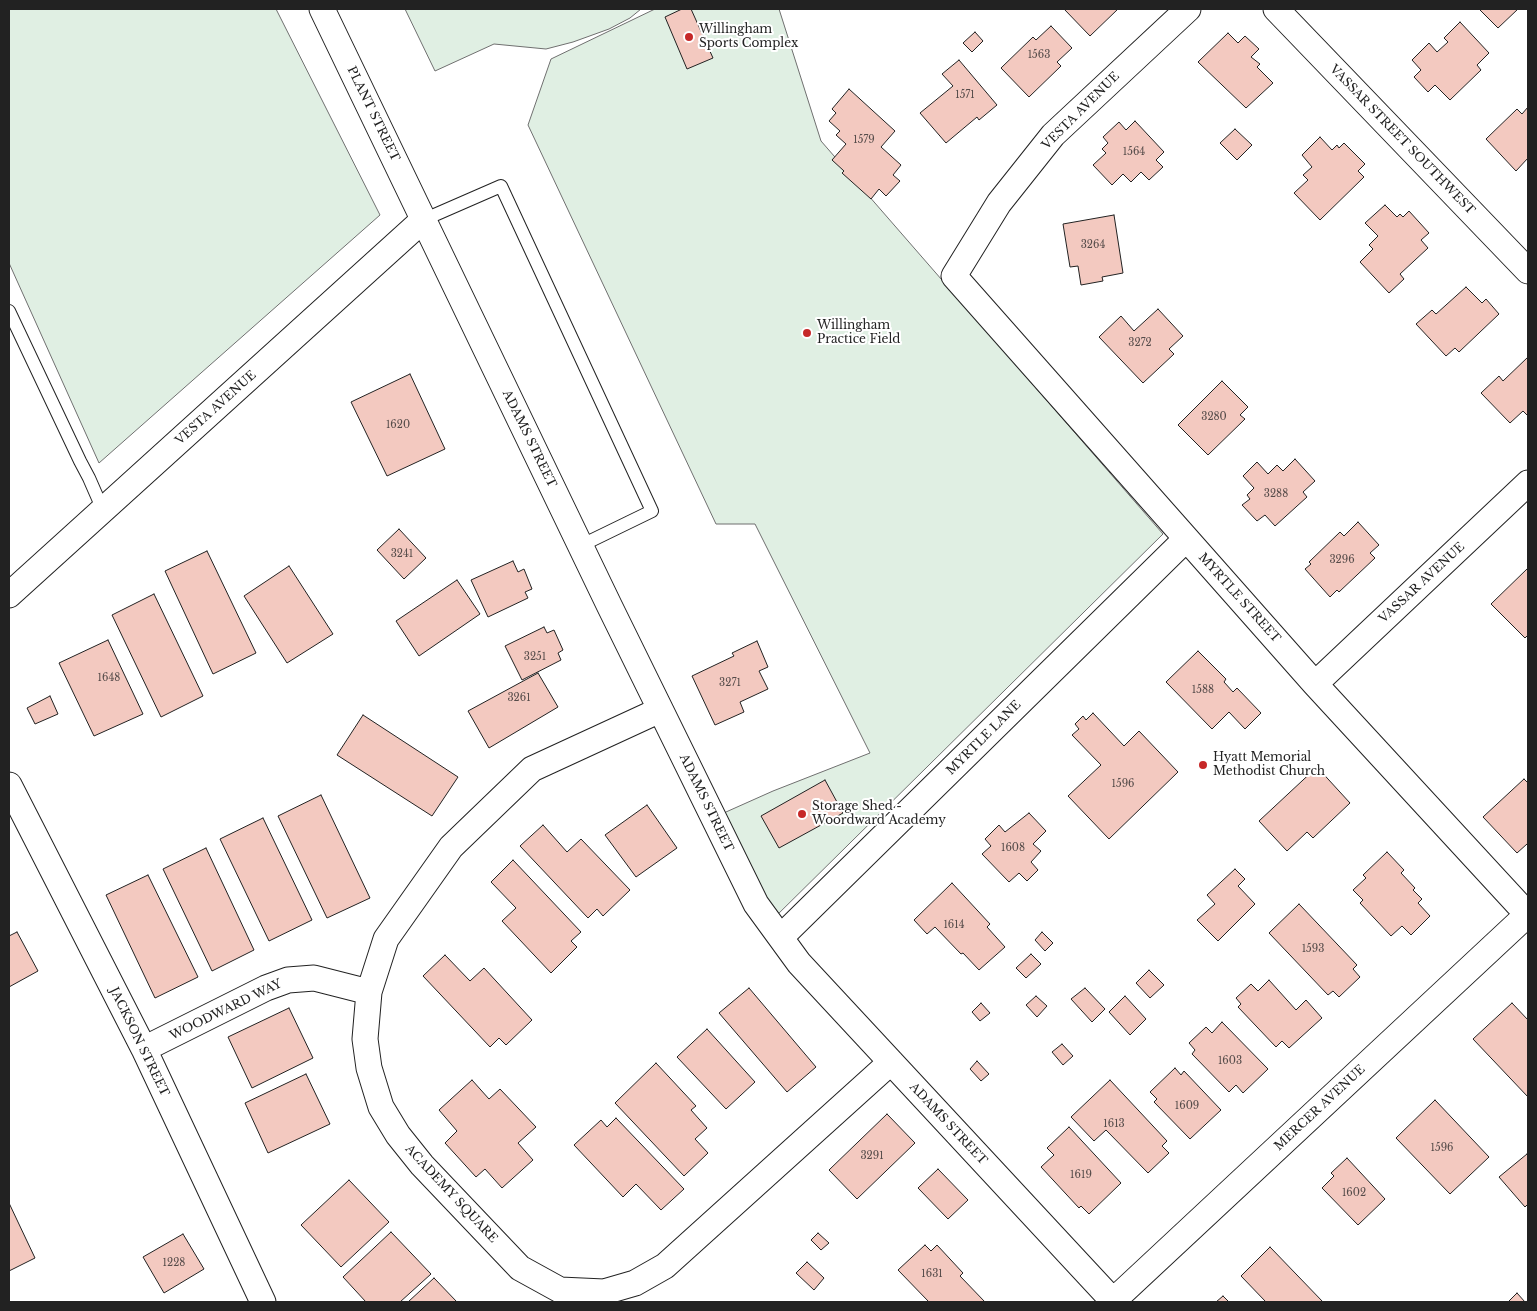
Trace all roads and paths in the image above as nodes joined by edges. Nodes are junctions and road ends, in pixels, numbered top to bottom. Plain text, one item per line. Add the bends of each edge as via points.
1 (322, 9) edge
2 (1188, 9) edge
3 (1276, 9) edge
4 (423, 220) junction
5 (1528, 271) edge
6 (954, 276) joint
7 (9, 312) edge
8 (1528, 483) edge
9 (103, 510) junction
10 (1186, 539) junction
11 (580, 546) junction
12 (9, 595) edge
13 (1315, 684) junction
14 (660, 710) junction
15 (9, 785) edge
16 (1528, 914) edge
17 (781, 938) junction
18 (369, 992) junction
19 (144, 1049) junction
20 (890, 1062) junction
21 (263, 1302) edge
22 (1113, 1302) edge

1 - 4 street, PLANT STREET
2 - 6 street, VESTA AVENUE via 1053,135 999,203
3 - 5 street, VASSAR STREET SOUTHWEST
4 - 9 street, VESTA AVENUE
4 - 11 street, ADAMS STREET
4 - 11 lane via 501,186 652,511
6 - 10 street, MYRTLE STREET
7 - 9 lane
8 - 13 street, VASSAR AVENUE
9 - 12 street, VESTA AVENUE
10 - 13 street, MYRTLE STREET
10 - 17 street, MYRTLE LANE
11 - 14 street, ADAMS STREET
13 - 16 street, MYRTLE STREET
14 - 17 street, ADAMS STREET via 756,904
14 - 18 street, ACADEMY SQUARE via 532,769 450,847 386,939
15 - 19 street, JACKSON STREET
16 - 22 street, MERCER AVENUE
17 - 20 street, ADAMS STREET via 799,963
18 - 19 street, WOODWARD WAY via 314,978 288,980
18 - 20 street, ACADEMY SQUARE via 365,1039 369,1068 381,1107 398,1135 422,1165 520,1268 560,1290 604,1292 634,1283 665,1266
19 - 21 street, JACKSON STREET
20 - 22 street, ADAMS STREET

